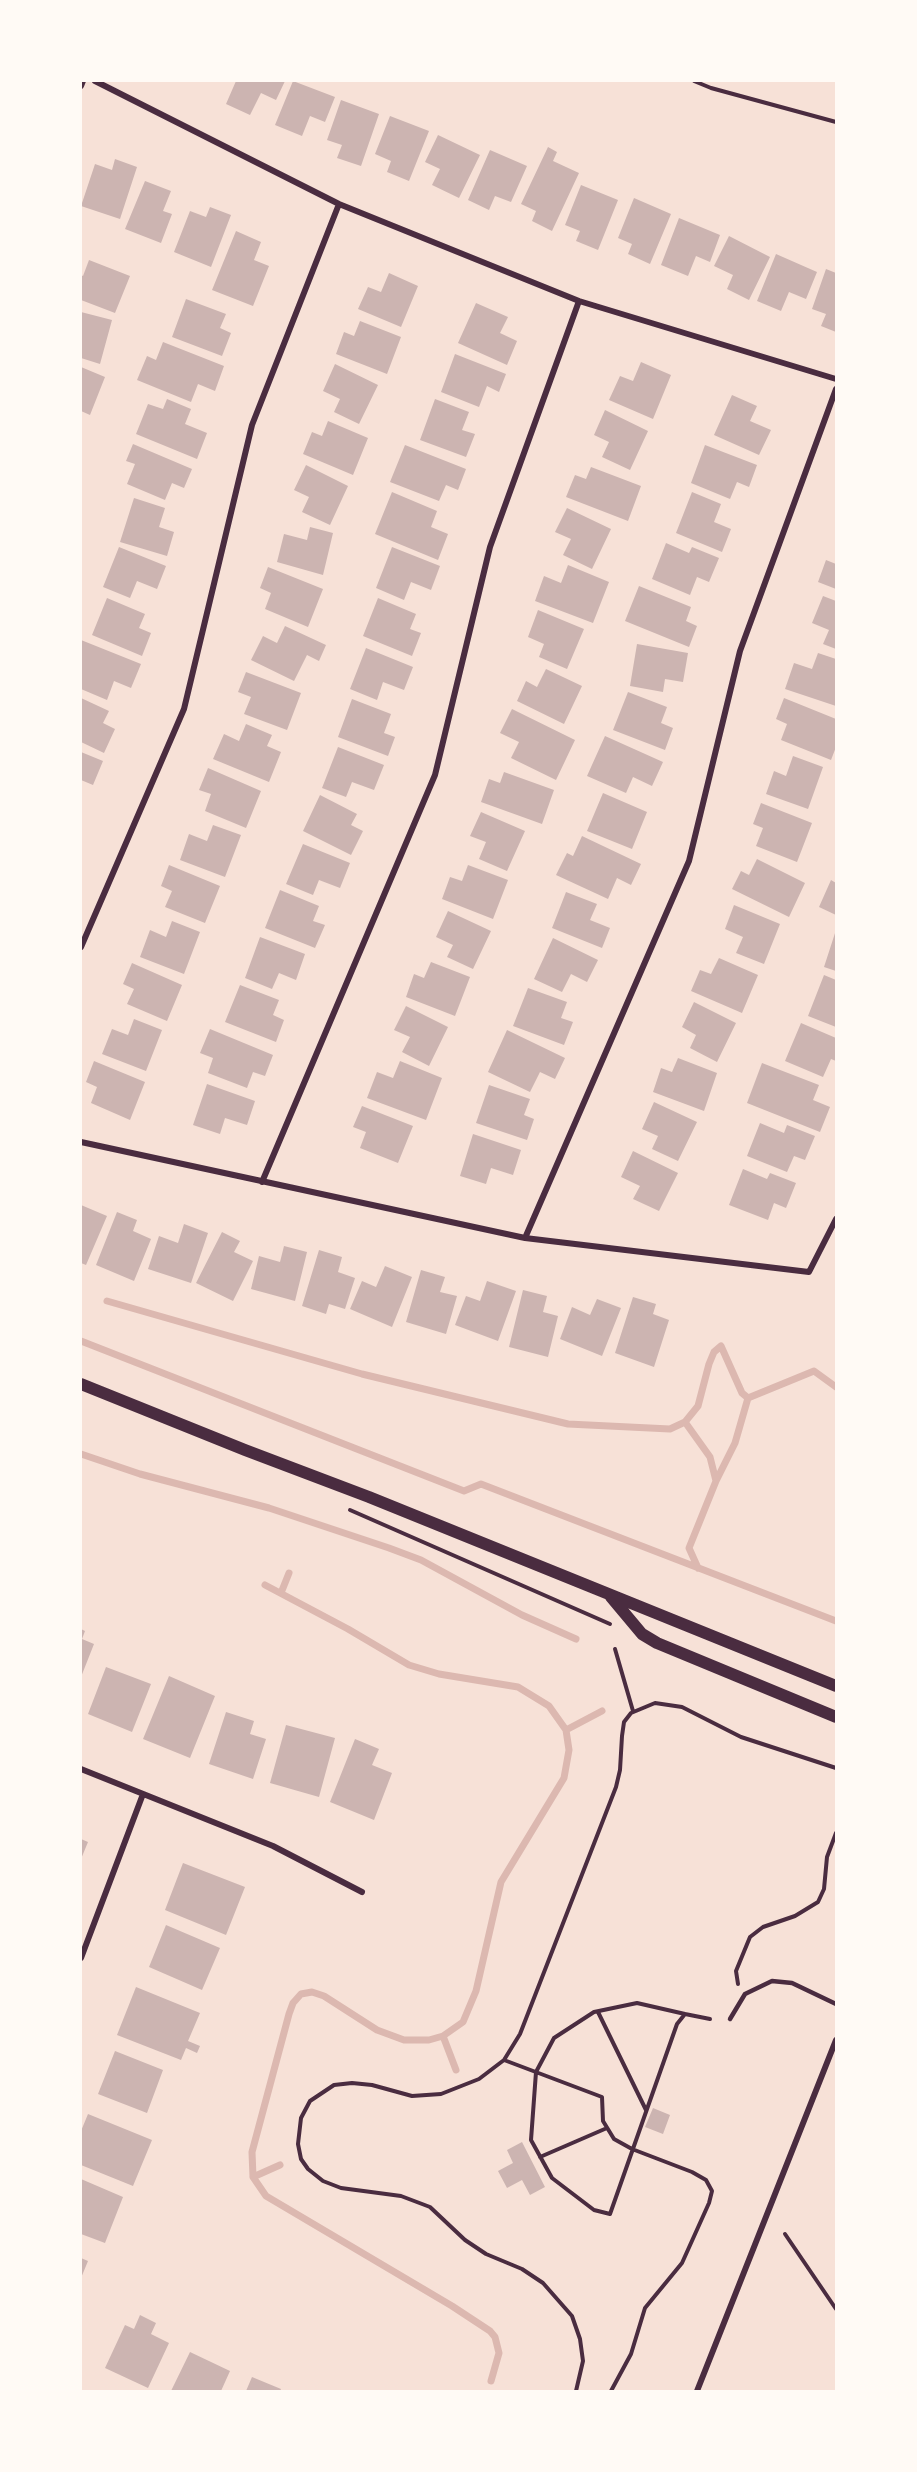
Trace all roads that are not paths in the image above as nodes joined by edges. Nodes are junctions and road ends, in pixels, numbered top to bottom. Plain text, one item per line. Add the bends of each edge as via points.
1 (83, 81) edge
2 (95, 81) edge
3 (81, 86) edge
4 (339, 204) junction
5 (579, 301) junction
6 (836, 379) edge
7 (836, 389) edge
8 (81, 947) edge
9 (81, 1142) edge
10 (262, 1182) junction
11 (836, 1219) edge
12 (525, 1238) junction
13 (81, 1384) edge
14 (610, 1596) junction
15 (836, 1686) edge
16 (836, 1717) edge
17 (81, 1769) edge
18 (143, 1794) junction
19 (362, 1892) dead end
20 (81, 1958) edge
21 (836, 2004) edge
22 (730, 2019) dead end
23 (836, 2040) edge
24 (697, 2391) edge

1 - 3 street
2 - 4 street
4 - 5 street
4 - 8 street via 252,425 184,709
5 - 6 street
5 - 10 street via 490,547 435,775
7 - 12 street via 740,651 689,861
9 - 10 street
10 - 12 street
11 - 12 street via 809,1272
13 - 14 main road
14 - 15 main road
14 - 16 main road via 642,1634 657,1643
17 - 18 street
18 - 19 street via 273,1846
18 - 20 street
21 - 22 lane via 792,1983 772,1981 745,1994
23 - 24 street

